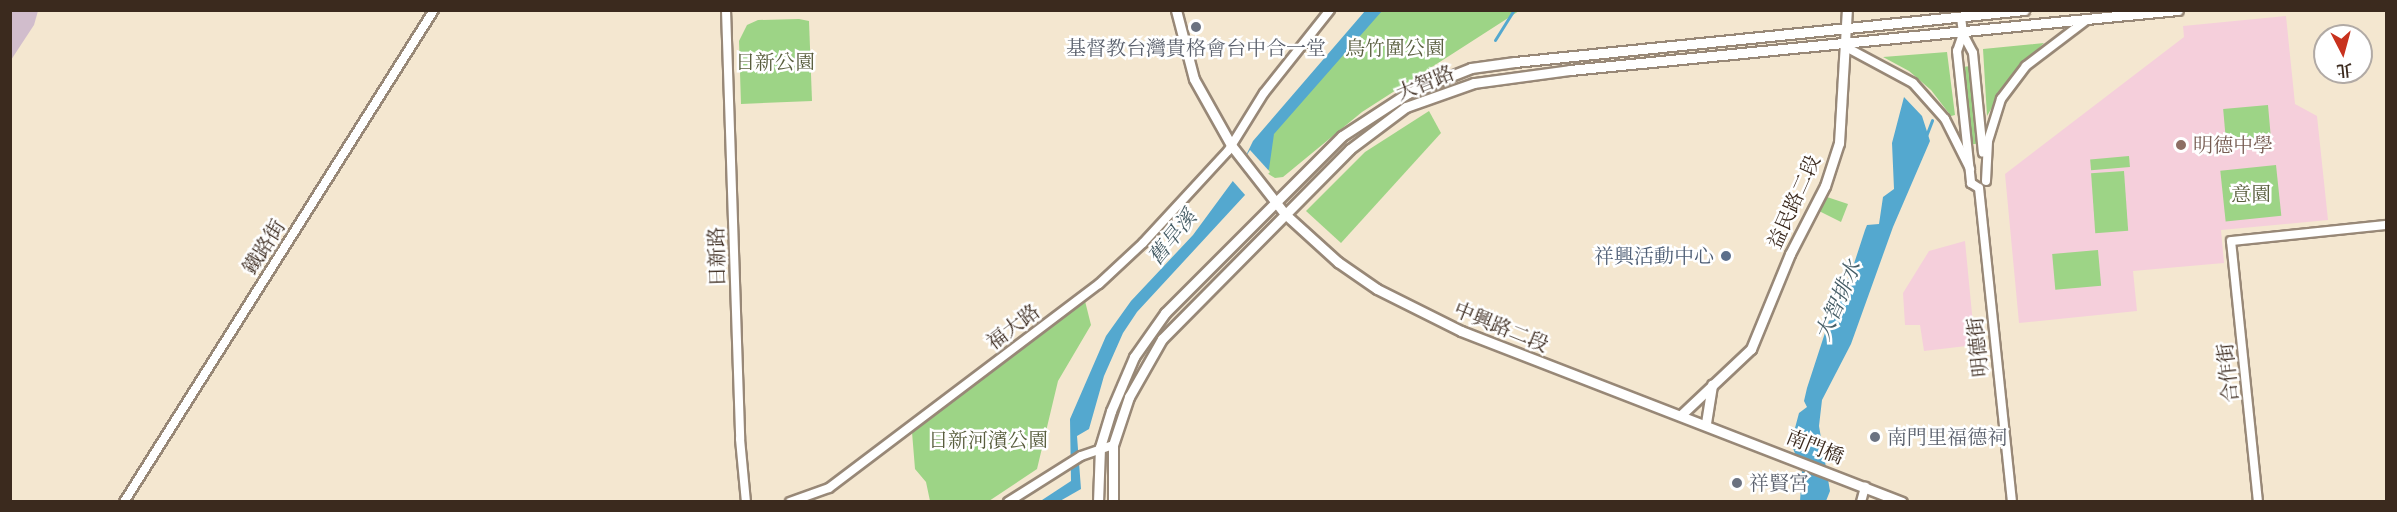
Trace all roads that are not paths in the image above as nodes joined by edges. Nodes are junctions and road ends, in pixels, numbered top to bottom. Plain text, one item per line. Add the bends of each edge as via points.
1 (434, 10) edge
2 (726, 10) edge
3 (1176, 10) edge
4 (1330, 10) edge
5 (1847, 10) edge
6 (2024, 10) edge
7 (2178, 10) edge
8 (1961, 17) junction
9 (2085, 21) junction
10 (1845, 27) junction
11 (1963, 34) junction
12 (1844, 46) junction
13 (1231, 145) junction
14 (1970, 169) junction
15 (1986, 181) junction
16 (1979, 188) junction
17 (1277, 205) junction
18 (1285, 214) junction
19 (2386, 225) edge
20 (1712, 384) junction
21 (1682, 414) junction
22 (1707, 423) junction
23 (1761, 444) joint
24 (1113, 446) junction
25 (1100, 447) junction
26 (1865, 487) junction
27 (124, 501) edge
28 (746, 501) edge
29 (790, 501) edge
30 (1008, 501) edge
31 (1098, 501) edge
32 (1113, 501) edge
33 (1860, 501) edge
34 (1902, 501) edge
35 (2012, 501) edge
36 (2258, 501) edge

1 - 27 street, 鐵路街
2 - 28 street, 日新路 via 740,439
3 - 13 street via 1194,79
4 - 13 street, 福大路 via 1264,93
5 - 10 street, 益民路二段
6 - 8 street, 大智路
7 - 9 street, 大智路
8 - 10 street, 大智路
8 - 11 street, 明德街
9 - 11 street, 大智路
9 - 15 street via 2026,66 2001,99 1988,141
10 - 12 street, 益民路二段
10 - 17 street, 大智路 via 1515,62 1435,80 1374,112 1342,136
11 - 12 street, 大智路
11 - 14 street, 明德街 via 1957,51
11 - 15 street, 明德街 via 1973,53
12 - 14 street via 1913,83 1945,119
12 - 18 street, 大智路 via 1570,70 1462,86 1406,107 1350,149
12 - 20 street, 益民路二段 via 1839,143 1825,186 1790,254 1751,349
13 - 17 street, 中興路二段
13 - 29 street, 福大路 via 1188,196 1099,284 829,488
14 - 16 street, 明德街 via 1971,183
15 - 16 street
16 - 35 street, 明德街
17 - 18 street, 中興路二段
17 - 25 street, 大智路 via 1165,313 1134,357
18 - 21 street, 中興路二段 via 1338,262 1423,315
18 - 24 street, 大智路 via 1162,339 1129,397
19 - 36 street, 合作街 via 2231,241
20 - 21 street, 益民路二段
20 - 22 street
21 - 22 street, 中興路二段
22 - 23 street, 中興路二段
23 - 26 street, 南門橋
24 - 25 street
24 - 32 street, 大智路
25 - 30 street
25 - 31 street, 大智路
26 - 33 street
26 - 34 street, 南門橋

